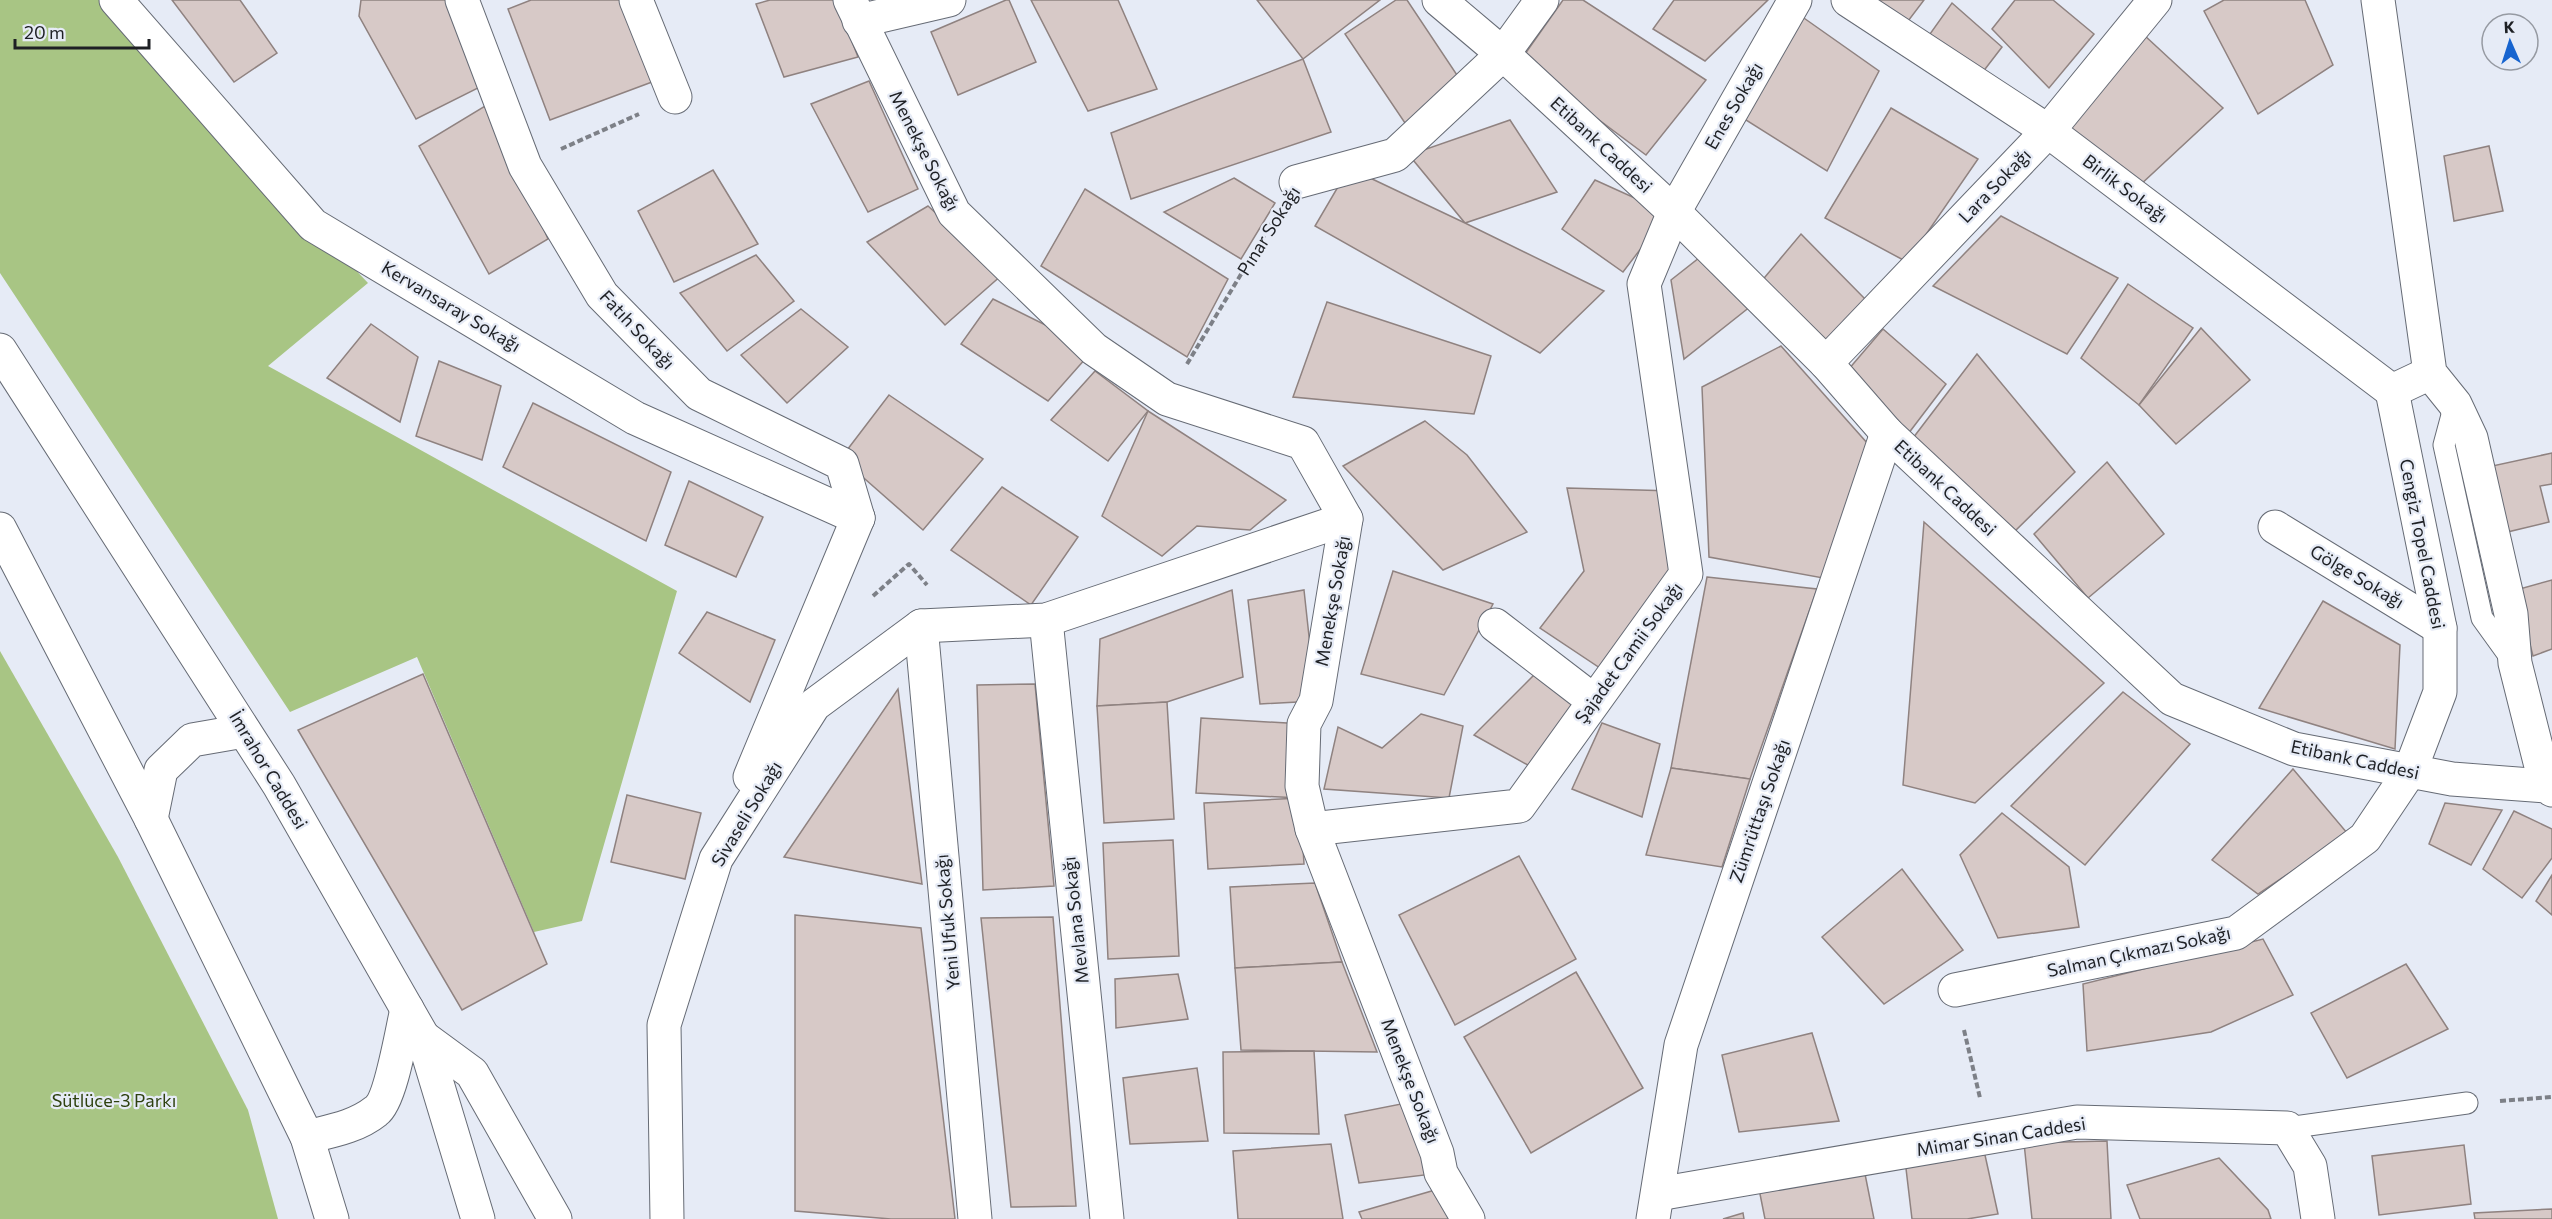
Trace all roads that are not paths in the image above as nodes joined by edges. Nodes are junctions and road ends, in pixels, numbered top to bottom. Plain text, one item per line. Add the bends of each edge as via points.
1 (116, 0) edge
2 (462, 0) edge
3 (636, 0) edge
4 (949, 0) edge
5 (1439, 0) edge
6 (1542, 0) edge
7 (1795, 0) edge
8 (1848, 0) edge
9 (2155, 0) edge
10 (2378, 0) edge
11 (854, 11) edge
12 (1503, 54) junction
13 (675, 97) road end
14 (2048, 131) junction
15 (1296, 182) road end
16 (1674, 212) junction
17 (0, 350) edge
18 (1826, 363) junction
19 (2430, 373) junction
20 (2392, 391) junction
21 (1887, 433) junction
22 (858, 518) junction
23 (1347, 519) junction
24 (2275, 527) dead end
25 (0, 529) edge
26 (1046, 620) junction
27 (1495, 625) dead end
28 (921, 626) junction
29 (2440, 628) junction
30 (1594, 701) junction
31 (244, 731) junction
32 (2410, 771) junction
33 (2549, 788) edge
34 (151, 819) junction
35 (1312, 829) junction
36 (716, 859) junction
37 (1955, 990) road end
38 (407, 1009) junction
39 (423, 1037) junction
40 (2467, 1103) road end
41 (2287, 1128) junction
42 (307, 1137) junction
43 (1656, 1206) edge
44 (332, 1219) edge
45 (478, 1219) edge
46 (555, 1219) edge
47 (668, 1219) edge
48 (975, 1219) edge
49 (1107, 1219) edge
50 (1468, 1219) edge
51 (1633, 1219) edge
52 (2318, 1219) edge

1 - 22 street, Kervansaray Sokağı via 313,225 635,418
2 - 22 street, Fatıh Sokağı via 525,166 602,295 699,394 842,464
3 - 13 street
4 - 11 street
5 - 12 street, Etibank Caddesi
6 - 12 street, Pınar Sokağı
7 - 16 street, Enes Sokağı
8 - 14 street, Birlik Sokağı
9 - 14 street, Lara Sokağı
10 - 19 street
11 - 23 street, Menekşe Sokağı via 954,213 1094,349 1167,399 1303,442
12 - 15 street, Pınar Sokağı via 1395,155
12 - 16 street, Etibank Caddesi
14 - 18 street, Lara Sokağı
14 - 20 street, Birlik Sokağı
16 - 18 street, Etibank Caddesi
16 - 30 street, Şajadet Camii Sokağı via 1644,284 1686,574
17 - 31 street, İmrahor Caddesi
18 - 21 street, Etibank Caddesi
19 - 20 street
19 - 33 street via 2455,404 2471,438 2511,614 2515,663
20 - 29 street, Cengiz Topel Caddesi
21 - 32 street, Etibank Caddesi via 2172,699 2294,749
21 - 43 street, Zümrüttaşı Sokağı via 1681,1045
22 - 36 street
23 - 26 street
23 - 35 street, Menekşe Sokağı via 1316,701 1304,724 1302,786
24 - 29 street, Gölge Sokağı
25 - 34 street
26 - 28 street
26 - 49 street, Mevlana Sokağı
27 - 30 street
28 - 36 street, Sivaseli Sokağı via 814,705
28 - 48 street, Yeni Ufuk Sokağı
29 - 32 street, Cengiz Topel Caddesi via 2440,692
30 - 35 street, Şajadet Camii Sokağı via 1519,806
31 - 34 street via 192,740 161,770
31 - 38 street, İmrahor Caddesi
32 - 33 street, Etibank Caddesi
32 - 37 street, Salman Çıkmazı Sokağı via 2365,838 2236,933
34 - 42 street
35 - 50 street, Menekşe Sokağı via 1437,1153 1441,1173
36 - 47 street, Sivaseli Sokağı via 664,1025
38 - 39 street, İmrahor Caddesi
38 - 42 street via 393,1074 378,1110 349,1127
39 - 45 street, İmrahor Caddesi
39 - 46 street via 472,1073
40 - 41 lane
41 - 43 street, Mimar Sinan Caddesi via 2077,1122
41 - 52 street via 2310,1166
42 - 44 street
43 - 51 street

